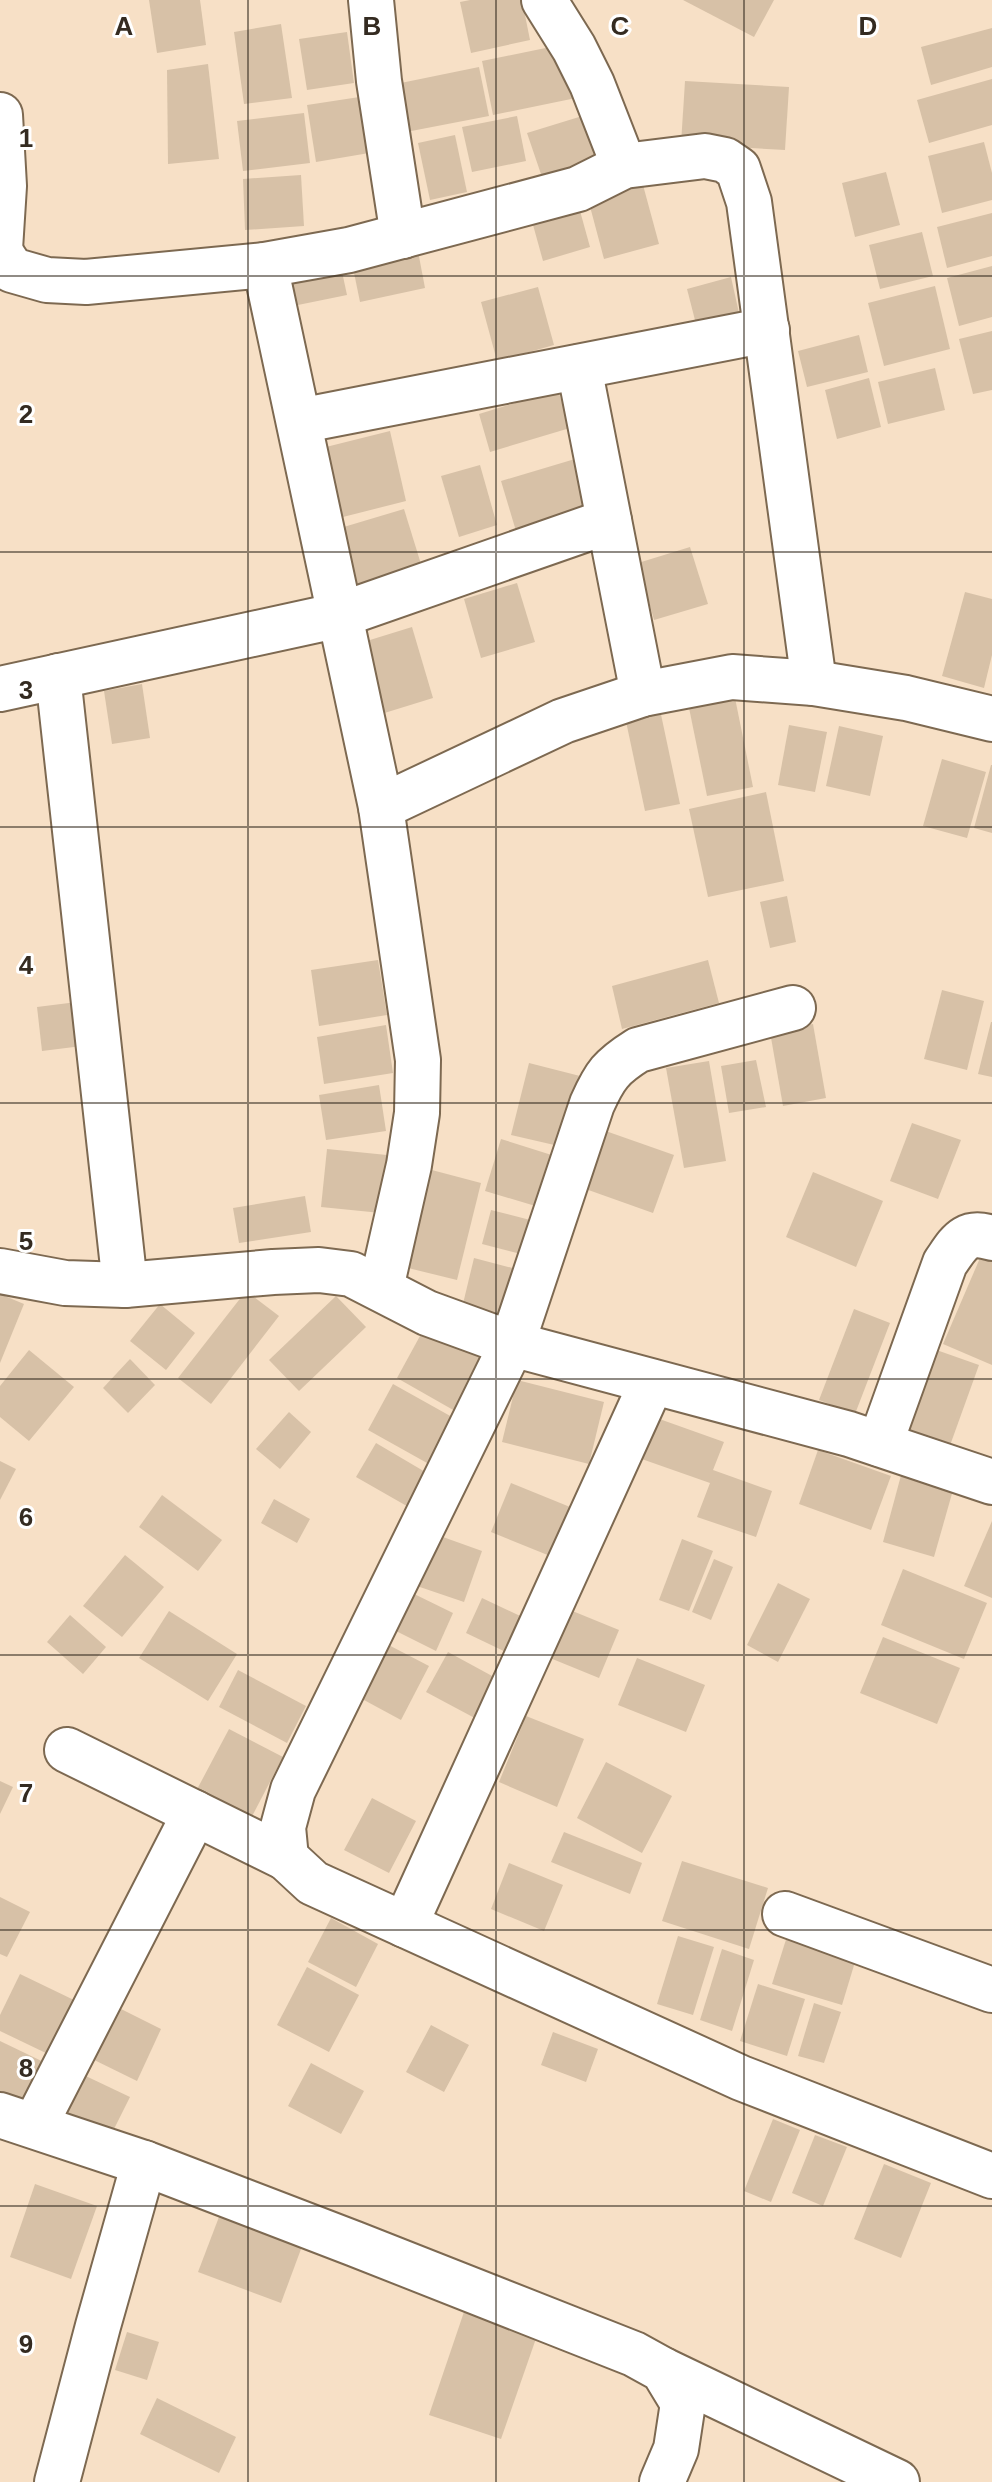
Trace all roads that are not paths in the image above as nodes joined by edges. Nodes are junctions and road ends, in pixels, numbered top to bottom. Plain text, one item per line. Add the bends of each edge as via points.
1 (371, 0) edge
2 (544, 0) edge
3 (0, 115) edge
4 (624, 166) junction
5 (403, 236) junction
6 (0, 251) edge
7 (265, 265) junction
8 (767, 330) junction
9 (579, 367) junction
10 (299, 421) junction
11 (609, 521) junction
12 (340, 615) junction
13 (58, 676) junction
14 (814, 683) junction
15 (0, 689) edge
16 (643, 694) junction
17 (992, 719) edge
18 (381, 807) junction
19 (793, 1008) dead end
20 (992, 1238) edge
21 (0, 1271) edge
22 (125, 1285) junction
23 (381, 1288) junction
24 (512, 1344) junction
25 (652, 1382) junction
26 (880, 1444) junction
27 (992, 1482) edge
28 (67, 1750) dead end
29 (195, 1813) junction
30 (286, 1858) junction
31 (785, 1914) dead end
32 (405, 1925) junction
33 (992, 1990) edge
34 (18, 2120) edge
35 (144, 2163) junction
36 (992, 2176) edge
37 (663, 2370) junction
38 (57, 2482) edge
39 (662, 2482) edge
40 (897, 2482) edge

1 - 5 street
2 - 4 street via 586,72
3 - 6 street
4 - 5 street via 578,189
4 - 8 street via 705,156 738,169 749,202
5 - 7 street
6 - 7 street via 12,270 47,280
7 - 10 street
8 - 9 street
8 - 14 street
9 - 10 street
9 - 11 street
10 - 12 street
11 - 12 street
11 - 16 street
12 - 13 street
12 - 18 street
13 - 15 street
13 - 22 street
14 - 16 street via 732,677
14 - 17 street
16 - 18 street via 563,721
18 - 23 street via 418,1060 409,1165
19 - 24 street via 638,1050 603,1080
20 - 26 street via 979,1233 961,1240 945,1263
21 - 22 street via 65,1283
22 - 23 street via 319,1270 351,1274
23 - 24 street via 427,1313
24 - 25 street
24 - 30 street via 293,1790 283,1827
25 - 26 street
25 - 32 street
26 - 27 street
28 - 29 street
29 - 30 street
29 - 34 street
30 - 32 street via 313,1883
31 - 33 street
32 - 36 street via 741,2078
34 - 35 street
35 - 37 street via 634,2354
35 - 38 street
37 - 39 street via 683,2403 676,2449
37 - 40 street

